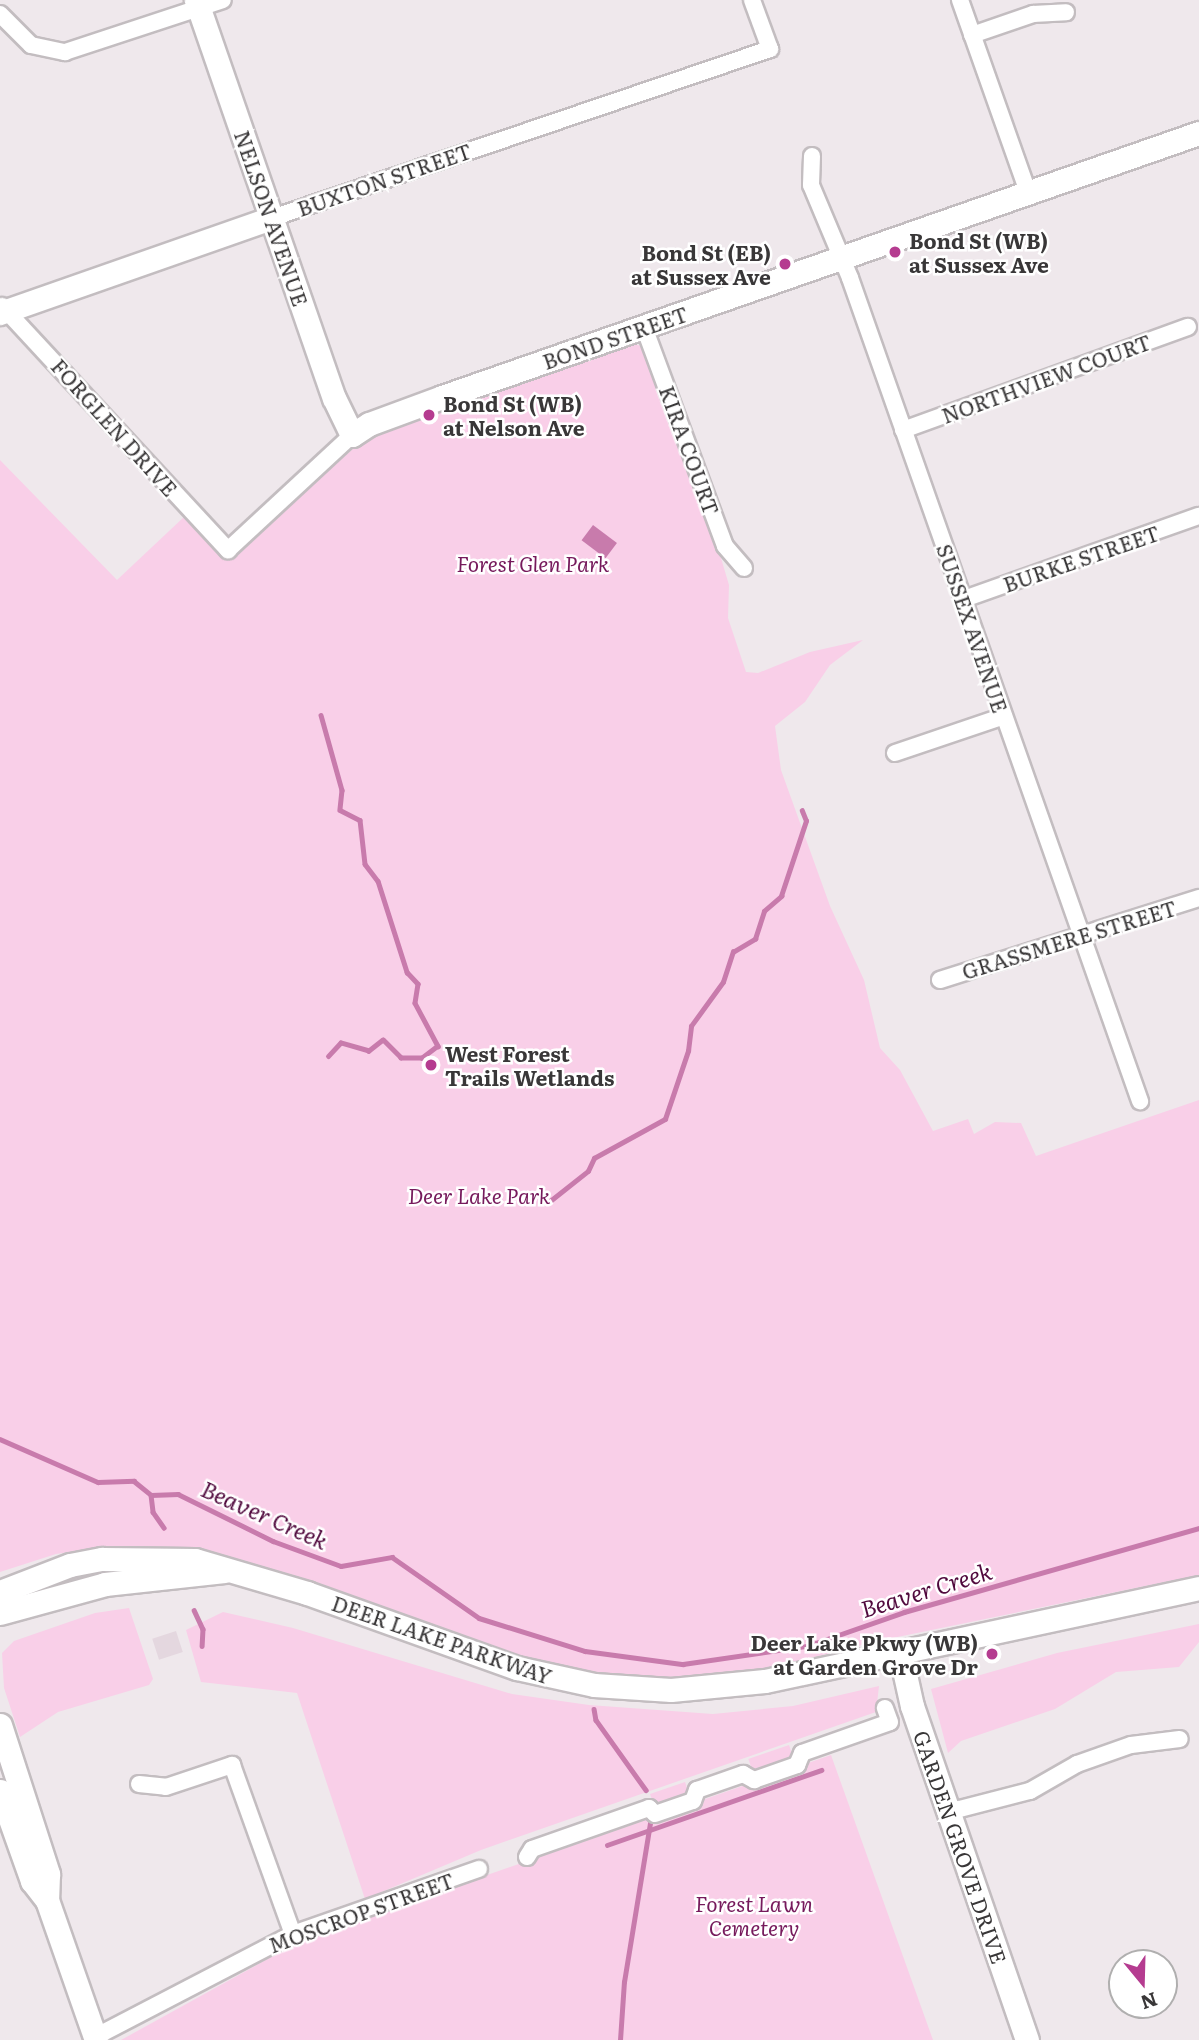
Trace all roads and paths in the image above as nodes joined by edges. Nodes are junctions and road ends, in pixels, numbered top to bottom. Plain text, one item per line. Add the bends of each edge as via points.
1 (223, 0) edge
2 (752, 0) edge
3 (960, 0) edge
4 (197, 4) edge
5 (1066, 12) dead end
6 (0, 14) edge
7 (972, 35) junction
8 (1199, 133) edge
9 (812, 156) dead end
10 (1028, 192) junction
11 (272, 218) junction
12 (839, 258) junction
13 (2, 309) edge
14 (645, 327) junction
15 (1188, 327) dead end
16 (903, 430) junction
17 (352, 435) junction
18 (1199, 516) edge
19 (228, 550) joint
20 (744, 568) dead end
21 (964, 599) junction
22 (1004, 716) junction
23 (895, 752) dead end
24 (1199, 898) edge
25 (1080, 934) junction
26 (940, 979) dead end
27 (1140, 1101) dead end
28 (1199, 1588) edge
29 (4, 1598) edge
30 (0, 1631) edge
31 (900, 1652) junction
32 (887, 1715) dead end
33 (0, 1725) edge
34 (1180, 1739) dead end
35 (139, 1784) dead end
36 (0, 1791) edge
37 (948, 1812) junction
38 (527, 1857) dead end
39 (479, 1869) dead end
40 (47, 1900) junction
41 (293, 1934) junction
42 (93, 2039) edge
43 (1027, 2040) edge

1 - 4 street
2 - 11 street, BUXTON STREET via 770,49
3 - 7 street
4 - 6 street via 65,52 31,45
4 - 11 street, NELSON AVENUE
5 - 7 street via 1033,14
7 - 10 street
8 - 10 street, BOND STREET
9 - 12 street, SUSSEX AVENUE via 811,185
10 - 12 street, BOND STREET
11 - 13 street, BUXTON STREET
11 - 17 street, NELSON AVENUE via 334,398
12 - 14 street, BOND STREET
12 - 16 street, SUSSEX AVENUE
13 - 19 street, FORGLEN DRIVE
14 - 17 street, BOND STREET via 393,415
14 - 20 street, KIRA COURT via 725,546
15 - 16 street, NORTHVIEW COURT
16 - 21 street, SUSSEX AVENUE
17 - 19 street, BOND STREET
18 - 21 street, BURKE STREET
21 - 22 street, SUSSEX AVENUE
22 - 23 street
22 - 25 street, SUSSEX AVENUE
24 - 25 street, GRASSMERE STREET
25 - 26 street, GRASSMERE STREET
25 - 27 street, SUSSEX AVENUE
28 - 31 street, DEER LAKE PARKWAY
29 - 30 street
29 - 31 street, DEER LAKE PARKWAY via 224,1571 307,1593 517,1668 594,1685 671,1690 719,1687
31 - 37 street, GARDEN GROVE DRIVE via 912,1706
32 - 38 street via 802,1753 797,1765 754,1780 743,1774 698,1790 693,1801 655,1814 649,1808 532,1849
33 - 40 street via 48,1874
34 - 37 street via 1130,1745 1077,1764 1030,1791
35 - 41 street via 166,1787 232,1765
36 - 40 street via 32,1881
37 - 43 street, GARDEN GROVE DRIVE
39 - 41 street, MOSCROP STREET
40 - 42 street
41 - 42 street, MOSCROP STREET

